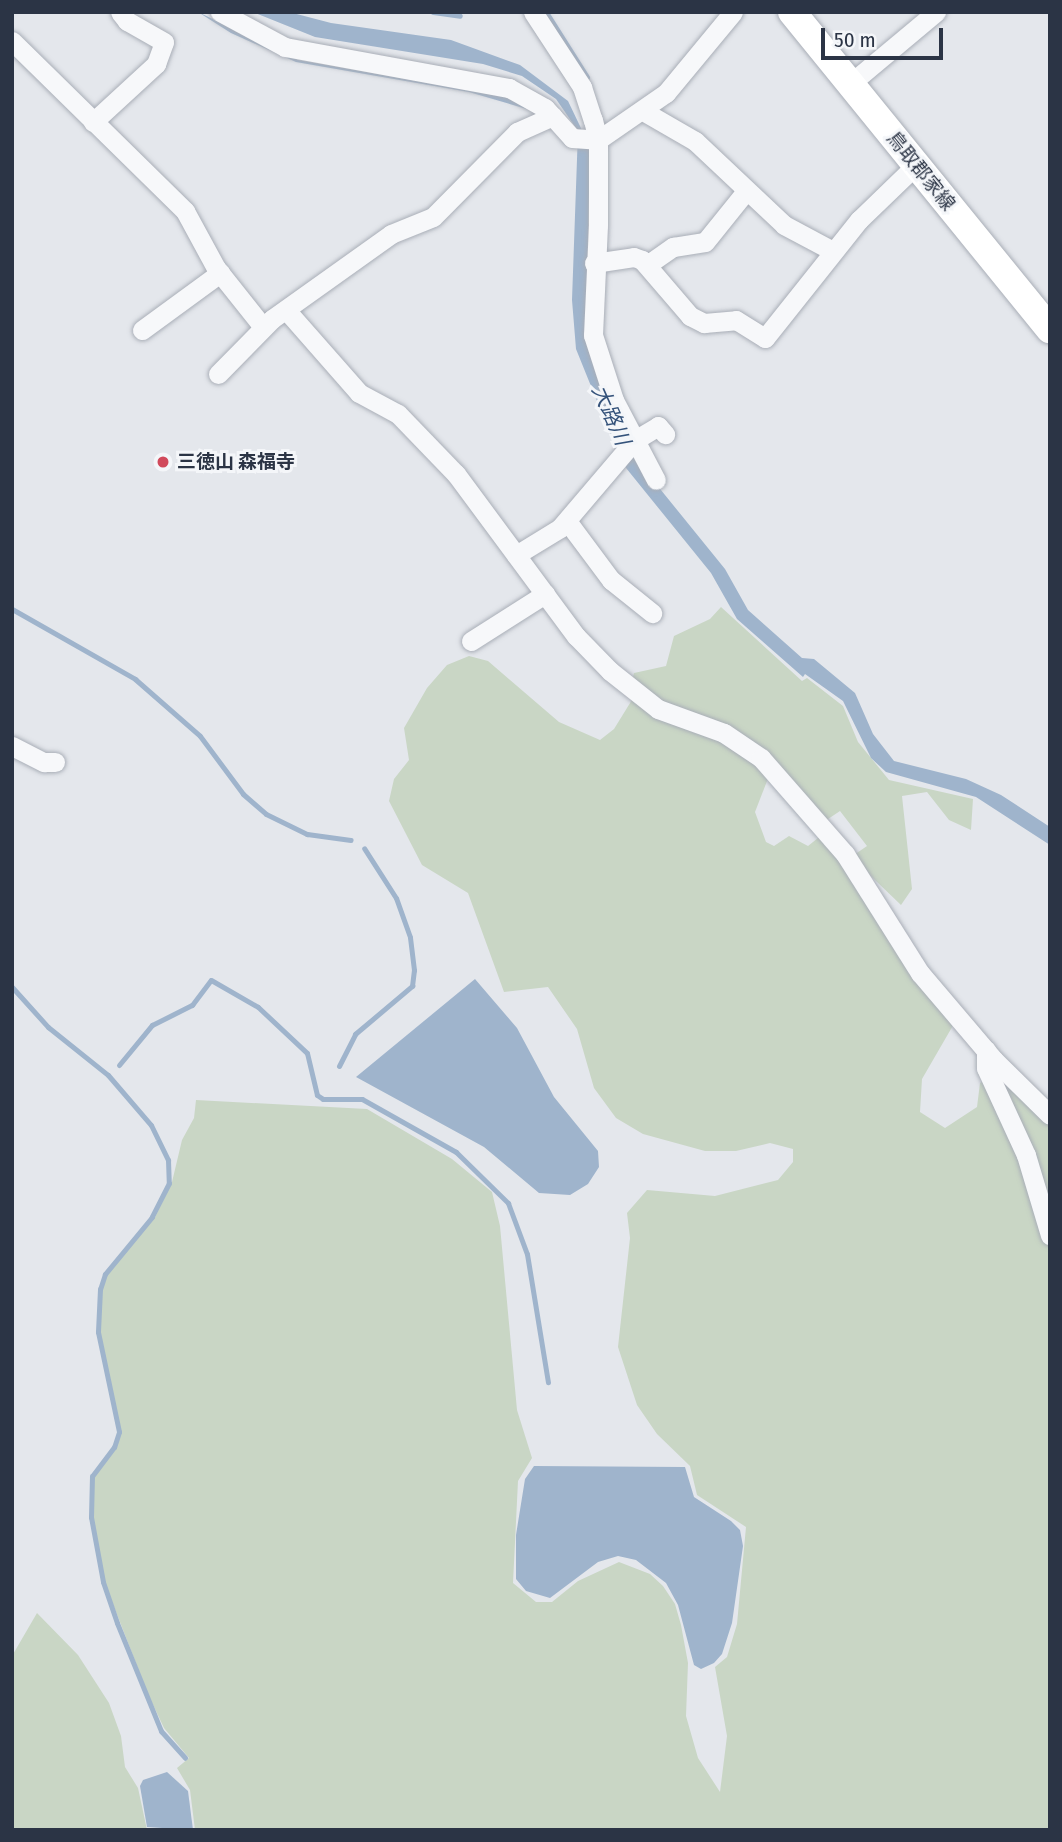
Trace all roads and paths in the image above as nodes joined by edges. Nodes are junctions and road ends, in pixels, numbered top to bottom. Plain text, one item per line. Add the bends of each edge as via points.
1 (120, 12) edge
2 (220, 12) edge
3 (533, 12) edge
4 (733, 12) edge
5 (792, 12) edge
6 (936, 12) edge
7 (12, 41) edge
8 (852, 83) junction
9 (643, 111) junction
10 (553, 116) junction
11 (93, 122) junction
12 (587, 139) junction
13 (916, 165) junction
14 (746, 191) junction
15 (833, 251) junction
16 (594, 263) junction
17 (647, 265) junction
18 (219, 273) junction
19 (287, 311) junction
20 (264, 327) junction
21 (142, 330) dead end
22 (1050, 330) edge
23 (218, 374) dead end
24 (666, 435) dead end
25 (635, 440) junction
26 (656, 480) dead end
27 (567, 521) junction
28 (516, 555) junction
29 (545, 594) junction
30 (652, 613) dead end
31 (471, 641) dead end
32 (12, 746) edge
33 (55, 762) dead end
34 (986, 1050) junction
35 (1050, 1115) edge
36 (1050, 1235) edge

1 - 11 street via 164,42 156,64
2 - 10 street via 285,47 484,81 529,97
3 - 12 street via 582,87
4 - 9 street via 666,93
5 - 8 main road, 鳥取郡家線
6 - 8 street
7 - 11 street
8 - 13 main road, 鳥取郡家線
9 - 12 street
9 - 14 street via 695,141
10 - 12 street
10 - 19 street via 517,132 433,217 391,234
11 - 18 street via 186,211
12 - 16 street
13 - 15 street
13 - 22 main road, 鳥取郡家線
14 - 15 street via 784,225
14 - 17 street via 705,242 673,247
15 - 17 street via 765,338 736,320 704,323 690,316
16 - 17 street via 634,257
16 - 25 street via 593,335 614,400
18 - 20 street
18 - 21 street
19 - 20 street
19 - 28 street via 359,393 398,414 453,470
20 - 23 street
24 - 25 street via 658,426
25 - 26 street
25 - 27 street
27 - 28 street
27 - 30 street via 611,580
28 - 29 street
29 - 31 street
29 - 34 street via 576,636 642,697 685,721 724,733 761,758 845,854 920,973
32 - 33 street via 44,762
34 - 35 street
34 - 36 street via 986,1068 1026,1155

